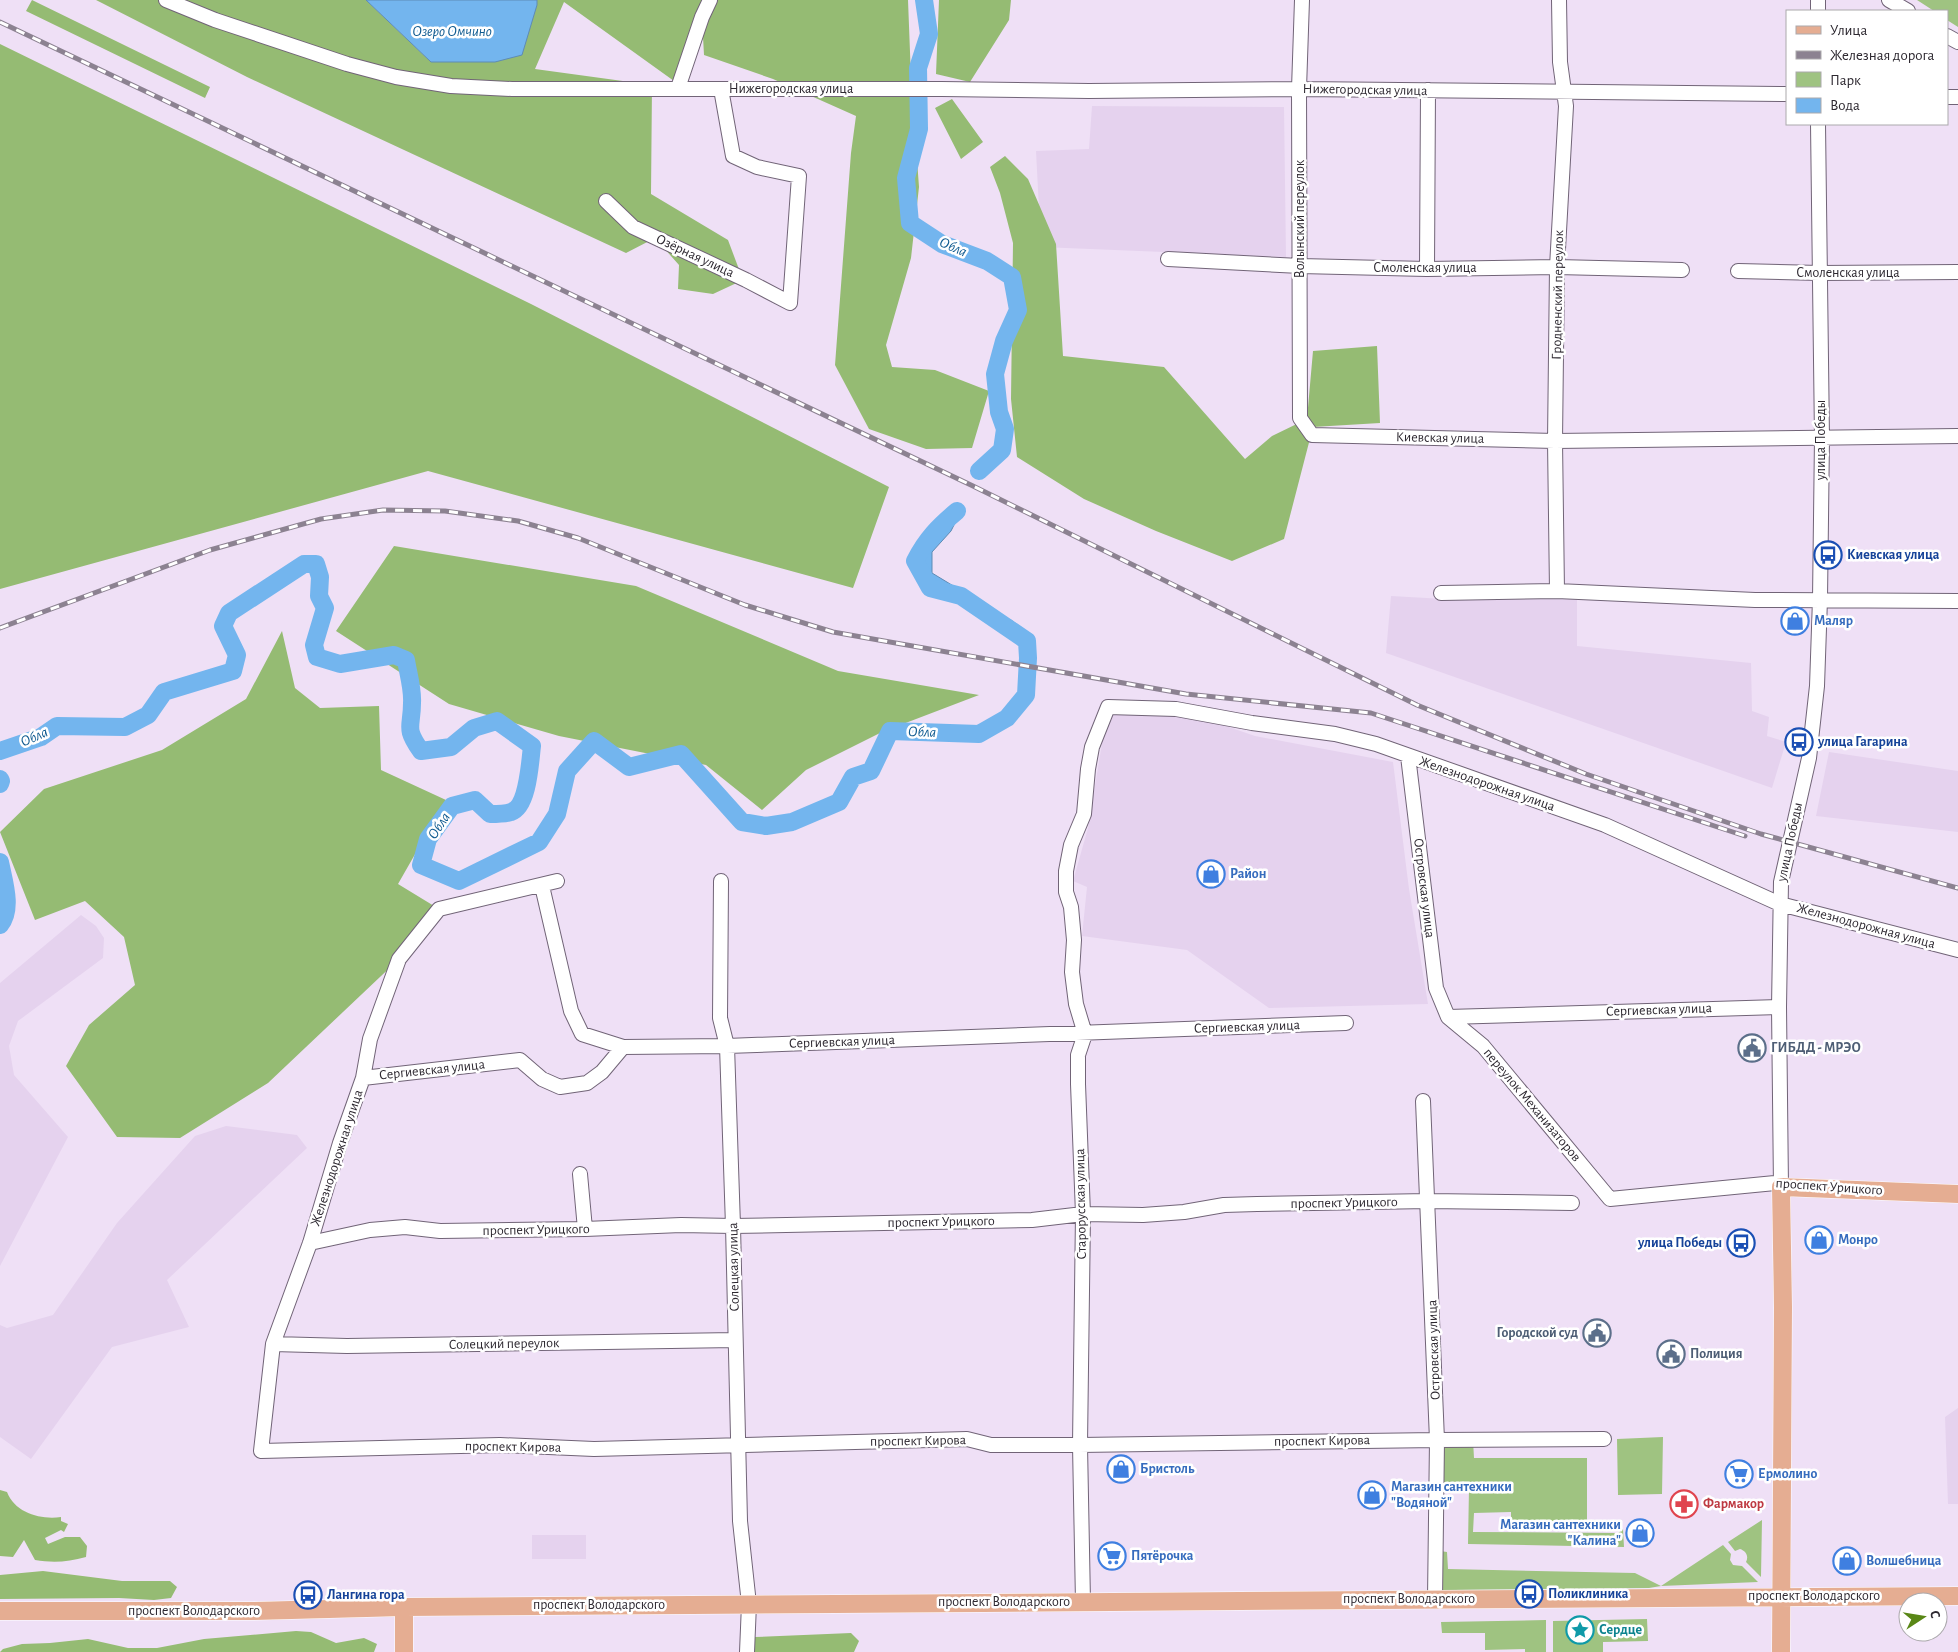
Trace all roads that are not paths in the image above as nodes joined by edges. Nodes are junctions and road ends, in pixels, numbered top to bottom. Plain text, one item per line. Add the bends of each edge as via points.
1 (166, 0) edge
2 (710, 0) edge
3 (1302, 0) edge
4 (1559, 0) edge
5 (1889, 0) edge
6 (1906, 10) edge
7 (678, 88) junction
8 (721, 89) junction
9 (1299, 89) junction
10 (1428, 90) junction
11 (1565, 93) junction
12 (1786, 94) edge
13 (1818, 125) edge
14 (606, 201) dead end
15 (1168, 259) dead end
16 (1300, 266) junction
17 (1557, 267) junction
18 (1426, 269) junction
19 (1682, 270) dead end
20 (1738, 271) dead end
21 (1958, 272) edge
22 (1820, 273) junction
23 (1312, 435) joint
24 (1958, 436) edge
25 (1822, 438) junction
26 (1556, 441) junction
27 (1557, 592) junction
28 (1440, 593) dead end
29 (1820, 599) junction
30 (1958, 601) edge
31 (1408, 756) junction
32 (556, 881) dead end
33 (721, 881) dead end
34 (542, 886) junction
35 (1780, 904) junction
36 (1958, 950) edge
37 (1779, 1007) junction
38 (1448, 1016) junction
39 (1346, 1023) dead end
40 (1085, 1034) junction
41 (726, 1046) junction
42 (623, 1047) junction
43 (363, 1078) junction
44 (1423, 1101) dead end
45 (580, 1174) dead end
46 (1781, 1187) junction
47 (1958, 1194) edge
48 (1610, 1200) joint
49 (1428, 1201) junction
50 (1572, 1203) dead end
51 (1083, 1214) junction
52 (733, 1226) junction
53 (585, 1229) junction
54 (310, 1244) junction
55 (735, 1340) junction
56 (272, 1344) junction
57 (1604, 1439) dead end
58 (1437, 1440) junction
59 (738, 1444) junction
60 (1080, 1445) junction
61 (261, 1451) joint
62 (1958, 1596) edge
63 (1781, 1597) junction
64 (1435, 1599) junction
65 (1083, 1602) junction
66 (749, 1604) junction
67 (404, 1607) junction
68 (0, 1611) edge
69 (404, 1652) edge
70 (747, 1652) edge
71 (1781, 1652) edge

1 - 7 street, Нижегородская улица via 215,20 396,78 451,86 512,89
2 - 7 street
3 - 9 street, Волынский переулок
4 - 11 street, Гродненский переулок via 1560,62
5 - 6 street
7 - 8 street, Нижегородская улица
8 - 9 street, Нижегородская улица
8 - 14 street, Озёрная улица via 733,156 757,167 799,176 790,303 633,227
9 - 10 street, Нижегородская улица
9 - 16 street, Волынский переулок
10 - 11 street, Нижегородская улица
10 - 18 street
11 - 12 street, Нижегородская улица
11 - 17 street, Гродненский переулок
13 - 22 street, улица Победы
15 - 16 street, Смоленская улица
16 - 18 street, Смоленская улица
16 - 23 street, Волынский переулок via 1300,418
17 - 18 street, Смоленская улица
17 - 19 street, Смоленская улица
17 - 26 street, Гродненский переулок
20 - 22 street, Смоленская улица
21 - 22 street, Смоленская улица
22 - 25 street, улица Победы
23 - 26 street, Киевская улица
24 - 25 street, Киевская улица
25 - 26 street, Киевская улица
25 - 29 street, улица Победы
26 - 27 street, Гродненский переулок
27 - 28 street
27 - 29 street via 1755,600
29 - 30 street
29 - 35 street, улица Победы via 1817,686 1809,758 1781,882
31 - 35 street, Железнодорожная улица via 1605,825
31 - 38 street, Островская улица via 1436,988
31 - 40 street, Железнодорожная улица via 1335,734 1176,709 1108,706 1092,747 1084,814 1071,845 1066,871 1074,940 1072,972 1076,1004
32 - 34 street, Железнодорожная улица
33 - 41 street, Солецкая улица via 720,1018
34 - 42 street via 571,1011 582,1034
34 - 43 street, Железнодорожная улица via 439,909 399,959 370,1039
35 - 36 street, Железнодорожная улица
35 - 37 street, улица Победы
37 - 38 street, Сергиевская улица
37 - 46 street, улица Победы
38 - 48 street, переулок Механизаторов via 1483,1046
39 - 40 street, Сергиевская улица
40 - 41 street, Сергиевская улица
40 - 51 street, Старорусская улица via 1078,1055
41 - 42 street, Сергиевская улица
41 - 52 street, Солецкая улица
42 - 43 street, Сергиевская улица via 602,1072 587,1083 560,1087 542,1078 520,1060
43 - 54 street, Железнодорожная улица
44 - 49 street, Островская улица
45 - 53 street
46 - 47 main road, проспект Урицкого
46 - 48 street, проспект Урицкого via 1775,1183
46 - 63 main road, улица Победы
49 - 50 street, проспект Урицкого
49 - 51 street, проспект Урицкого via 1224,1205 1143,1215
49 - 58 street, Островская улица
51 - 52 street, проспект Урицкого via 1032,1220
51 - 60 street, Старорусская улица
52 - 53 street, проспект Урицкого
52 - 55 street, Солецкая улица
53 - 54 street, проспект Урицкого via 440,1232 405,1227 370,1230
54 - 56 street, Железнодорожная улица
55 - 56 street, Солецкий переулок via 347,1346
55 - 59 street, Солецкая улица
56 - 61 street, Железнодорожная улица
57 - 58 street, проспект Кирова
58 - 60 street, проспект Кирова
58 - 64 street, Островская улица
59 - 60 street, проспект Кирова via 967,1439 991,1445
59 - 61 street, проспект Кирова via 594,1449 500,1445
59 - 66 street, Солецкая улица via 740,1522
60 - 65 street, Старорусская улица
62 - 63 main road, проспект Володарского
63 - 64 main road, проспект Володарского
63 - 71 main road, улица Победы
64 - 65 main road, проспект Володарского
65 - 66 main road, проспект Володарского
66 - 67 main road, проспект Володарского
66 - 70 street, Солецкая улица
67 - 68 main road, проспект Володарского via 253,1611
67 - 69 main road

